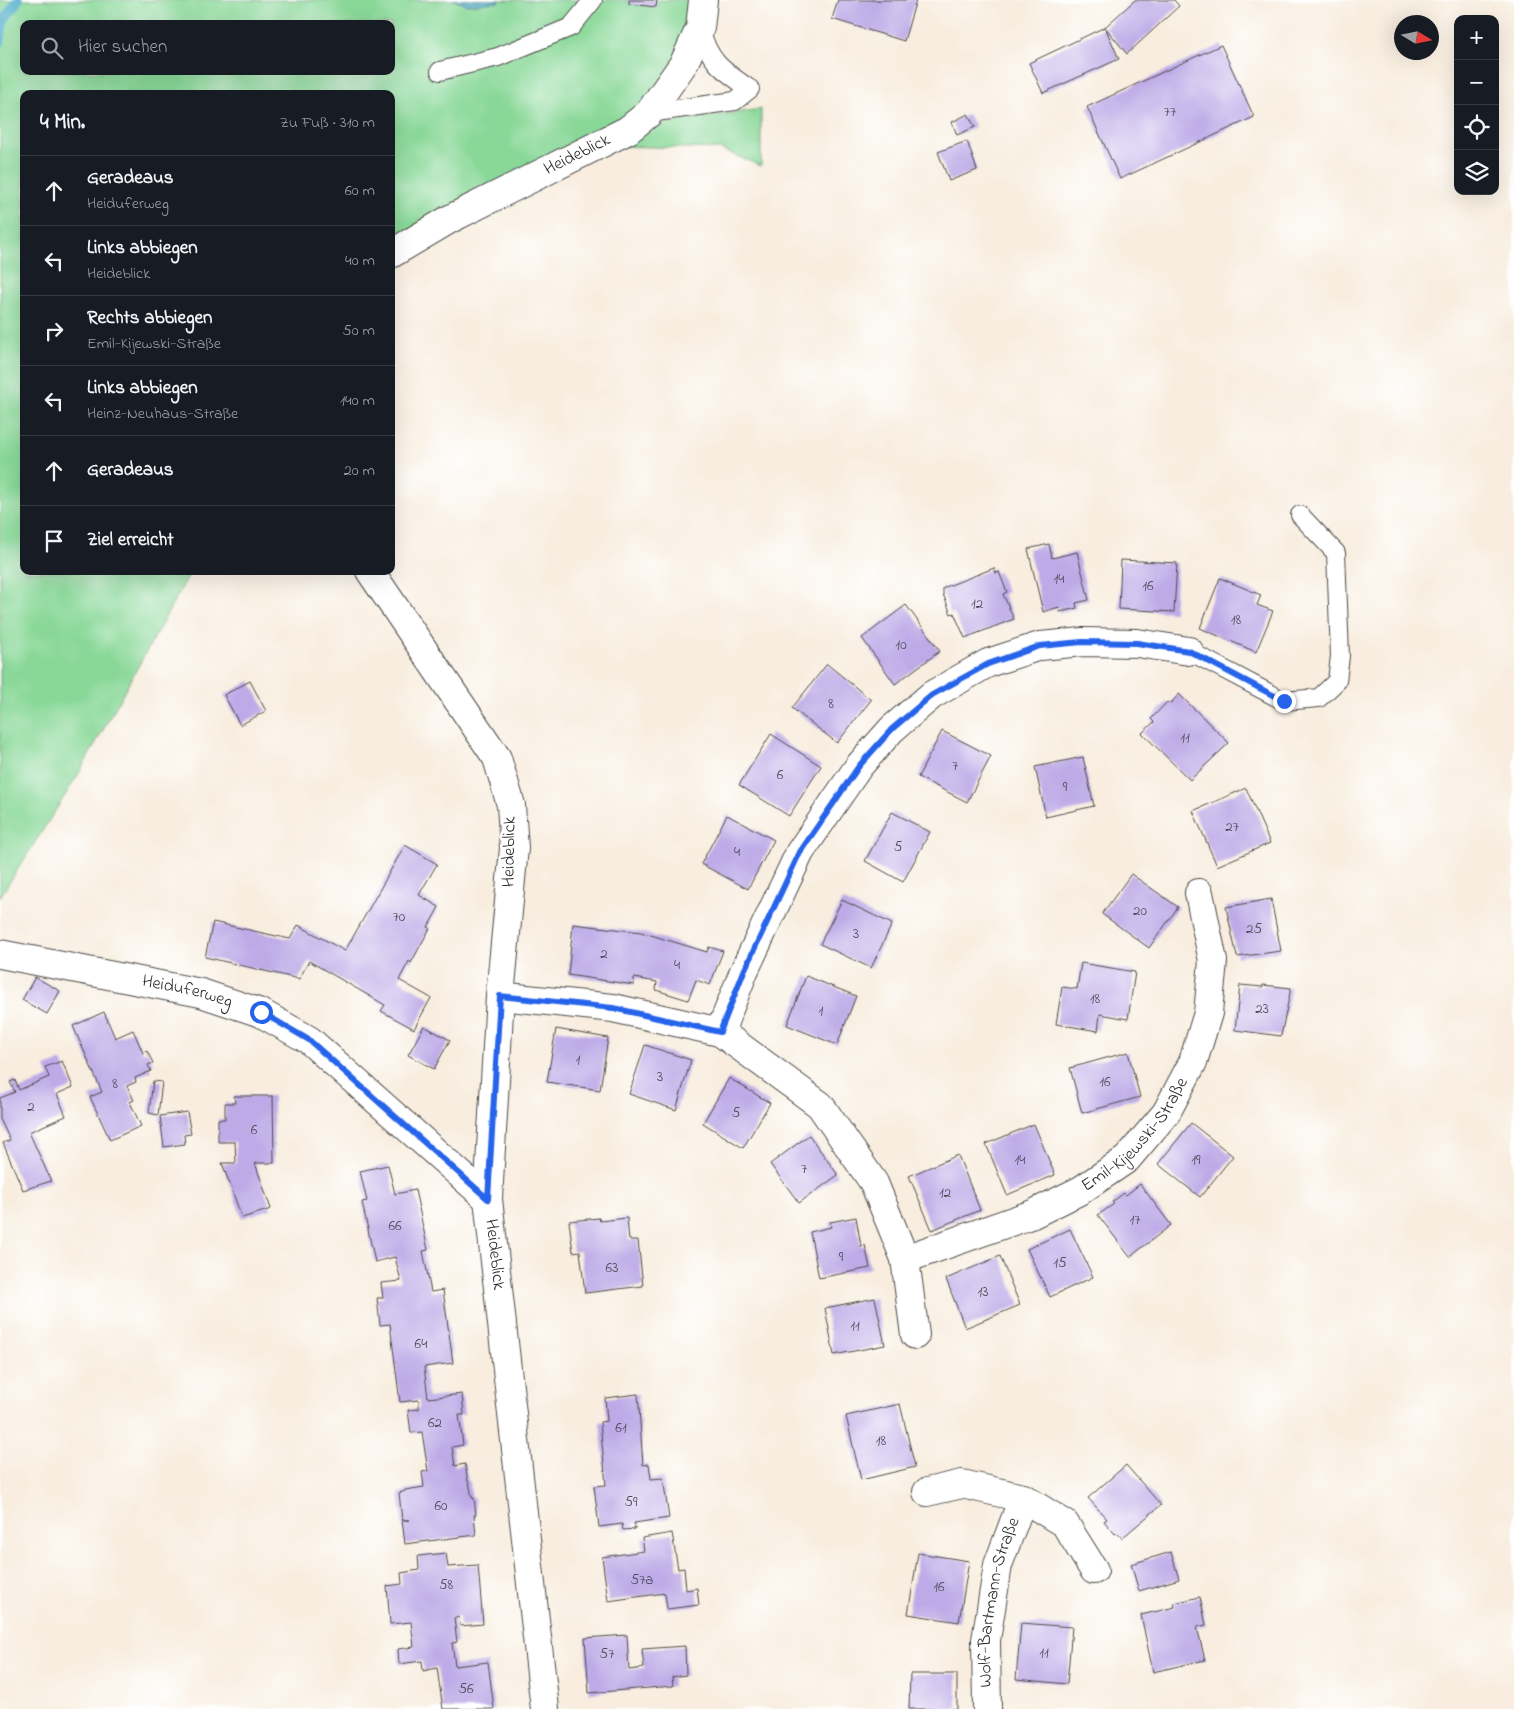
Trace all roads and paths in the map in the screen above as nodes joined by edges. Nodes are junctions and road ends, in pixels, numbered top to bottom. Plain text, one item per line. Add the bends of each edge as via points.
1 (593, 0) edge
2 (703, 0) edge
3 (700, 28) junction
4 (440, 71) dead end
5 (649, 113) junction
6 (395, 252) edge
7 (1300, 515) dead end
8 (373, 575) edge
9 (1189, 651) joint
10 (1199, 893) dead end
11 (0, 954) edge
12 (500, 996) junction
13 (720, 1032) junction
14 (488, 1199) junction
15 (906, 1259) junction
16 (915, 1335) dead end
17 (927, 1492) dead end
18 (1023, 1498) junction
19 (1094, 1570) dead end
20 (545, 1709) edge
21 (987, 1709) edge

1 - 4 lane via 571,27 498,57
2 - 3 street, Heideblick
3 - 5 street, Heideblick via 684,63
3 - 5 lane via 711,58 720,69 750,89 735,101
5 - 6 street, Heideblick via 628,130 450,218
7 - 9 lane via 1336,553 1340,656 1337,681 1319,698 1284,701
8 - 12 street, Heideblick via 497,758 511,805 514,848
9 - 13 street via 1137,643 1082,642 1040,646 988,664 932,695 892,729 859,766 800,852 744,971
10 - 15 street, Emil-Kijewski-Straße via 1213,961 1208,1013 1193,1062 1166,1113 1127,1159 1081,1190 1033,1214
11 - 14 street, Heiduferweg via 201,993 261,1012 309,1040
12 - 13 street via 613,1008
12 - 14 street, Heideblick
13 - 15 street via 820,1105 874,1182
14 - 20 street, Heideblick
15 - 16 street
17 - 18 street, Wolf-Bartmann-Straße via 962,1484
18 - 19 street, Wolf-Bartmann-Straße via 1065,1524
18 - 21 street, Wolf-Bartmann-Straße via 998,1565 986,1640

